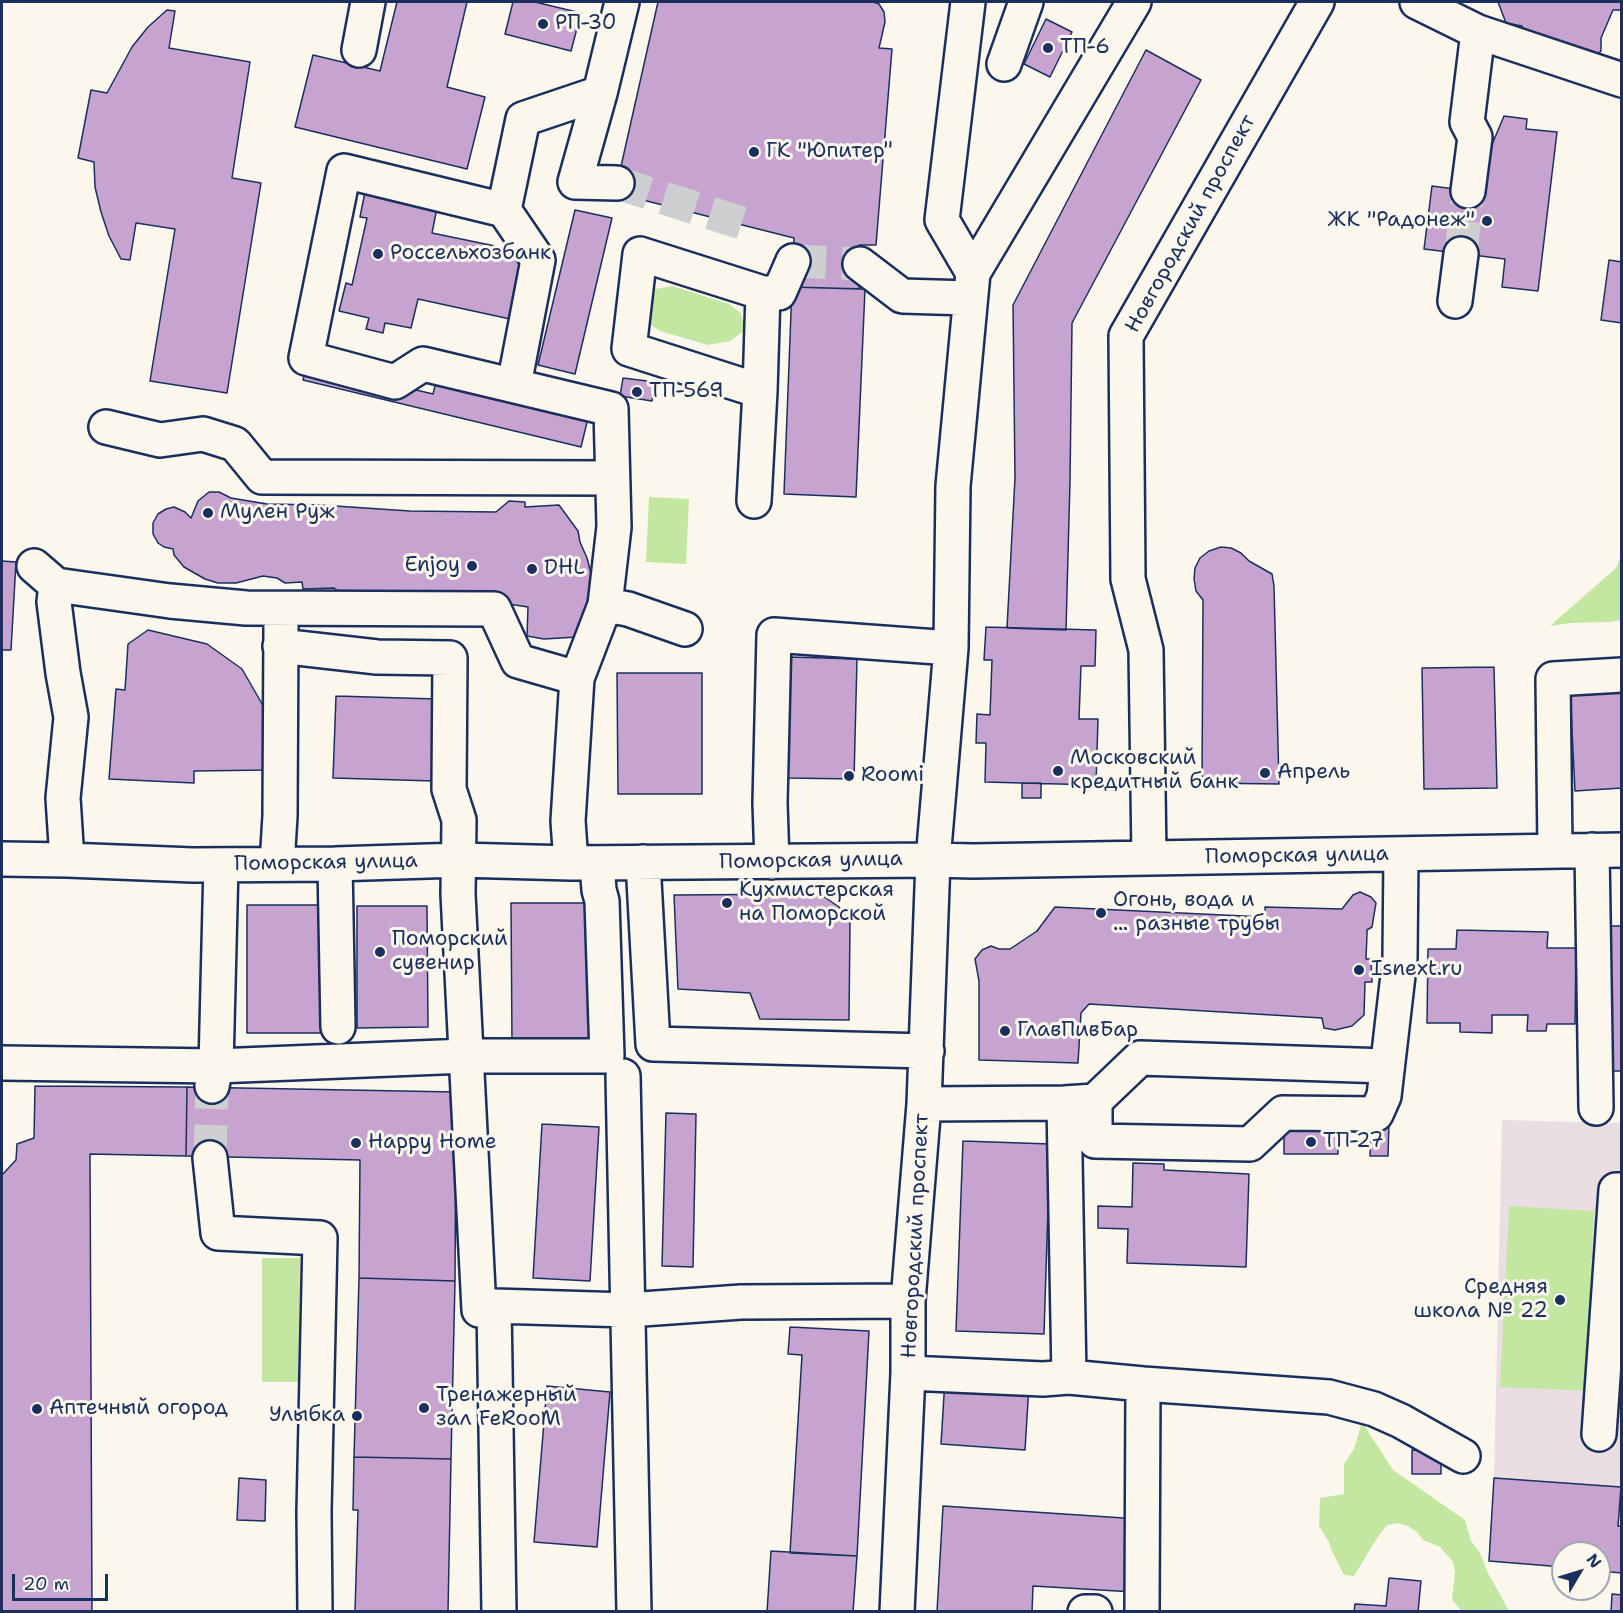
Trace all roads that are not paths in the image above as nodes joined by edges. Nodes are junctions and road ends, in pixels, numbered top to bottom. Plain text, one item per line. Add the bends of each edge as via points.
1 (368, 2) edge
2 (622, 2) edge
3 (968, 2) edge
4 (1026, 2) edge
5 (1134, 2) edge
6 (1317, 2) edge
7 (1432, 5) edge
8 (1478, 32) junction
9 (359, 50) dead end
10 (1004, 64) dead end
11 (1622, 80) edge
12 (600, 93) junction
13 (616, 183) tunnel mouth
14 (1457, 190) tunnel mouth
15 (504, 210) junction
16 (1461, 254) tunnel mouth
17 (793, 261) dead end
18 (860, 264) tunnel mouth
19 (971, 286) junction
20 (763, 293) junction
21 (1455, 301) dead end
22 (514, 385) junction
23 (760, 391) junction
24 (106, 427) dead end
25 (612, 478) junction
26 (753, 501) dead end
27 (605, 605) junction
28 (282, 608) junction
29 (685, 629) dead end
30 (280, 646) junction
31 (951, 648) junction
32 (1622, 675) edge
33 (578, 678) junction
34 (1556, 850) junction
35 (1607, 850) edge
36 (1401, 854) junction
37 (1149, 858) junction
38 (2, 859) edge
39 (67, 860) junction
40 (459, 860) junction
41 (933, 860) junction
42 (644, 862) junction
43 (772, 862) junction
44 (584, 863) junction
45 (277, 864) junction
46 (335, 864) junction
47 (221, 865) junction
48 (338, 1027) dead end
49 (927, 1052) junction
50 (466, 1056) junction
51 (2, 1063) edge
52 (1387, 1066) junction
53 (623, 1076) dead end
54 (214, 1077) junction
55 (1079, 1102) junction
56 (924, 1104) junction
57 (1596, 1108) dead end
58 (210, 1158) tunnel mouth
59 (1622, 1190) edge
60 (908, 1301) junction
61 (494, 1306) junction
62 (628, 1310) junction
63 (908, 1373) junction
64 (1069, 1377) junction
65 (1143, 1384) junction
66 (1599, 1434) dead end
67 (1463, 1456) dead end
68 (315, 1611) edge
69 (499, 1611) edge
70 (634, 1611) edge
71 (897, 1611) edge
72 (1085, 1611) edge
73 (1095, 1611) edge
74 (1142, 1611) edge

1 - 9 street
2 - 12 street
3 - 19 street via 942,220
4 - 10 street
5 - 19 street
6 - 37 street, Новгородский проспект via 1126,336 1128,579 1146,650
7 - 8 street
8 - 11 street
8 - 14 street via 1467,122 1452,135
12 - 13 street via 574,182
12 - 15 street via 523,119
15 - 22 street via 538,260
15 - 22 street via 344,171 306,358 395,382 423,364
16 - 21 street
17 - 20 street via 779,293
18 - 19 street via 902,296
19 - 31 street, Новгородский проспект via 953,486
20 - 23 street
20 - 23 street via 640,254 629,349
22 - 25 street via 611,409
23 - 26 street
24 - 25 street via 160,440 203,434 235,444 262,477
25 - 27 street via 614,527
27 - 29 street
27 - 33 street
28 - 30 street
28 - 33 street via 494,609 518,661
28 - 39 street via 170,601 45,576 54,602 71,717 63,798
30 - 40 street via 377,657 450,658 449,789 459,820
30 - 45 street
31 - 41 street, Новгородский проспект
31 - 43 street via 774,635
32 - 34 street via 1553,679
33 - 44 street via 568,821
34 - 35 street, Поморская улица
34 - 36 street, Поморская улица
35 - 57 street
36 - 37 street, Поморская улица
36 - 52 street via 1400,958
37 - 41 street, Поморская улица
38 - 39 street, Поморская улица
39 - 47 street, Поморская улица
40 - 44 street, Поморская улица
40 - 46 street, Поморская улица
40 - 50 street
41 - 43 street, Поморская улица
41 - 49 street, Новгородский проспект
42 - 43 street, Поморская улица
42 - 44 street, Поморская улица
42 - 49 street via 653,1044
44 - 50 street via 602,900 607,1056
45 - 46 street, Поморская улица
45 - 47 street, Поморская улица
46 - 48 street
47 - 54 street
49 - 56 street, Новгородский проспект
50 - 54 street
50 - 61 street via 479,1310
51 - 54 street
52 - 55 street via 1140,1058
52 - 55 street via 1384,1096 1376,1114 1283,1113 1250,1144 1095,1141
53 - 62 street
55 - 56 street
55 - 64 street
56 - 60 street, Новгородский проспект
58 - 68 street via 218,1233 320,1238
59 - 66 street via 1616,1190
60 - 62 street via 741,1302
60 - 63 street, Новгородский проспект
61 - 62 street
61 - 69 street
62 - 70 street
63 - 64 street
63 - 71 street, Новгородский проспект
64 - 65 street
65 - 67 street via 1329,1397 1374,1409
65 - 74 street
72 - 73 street

